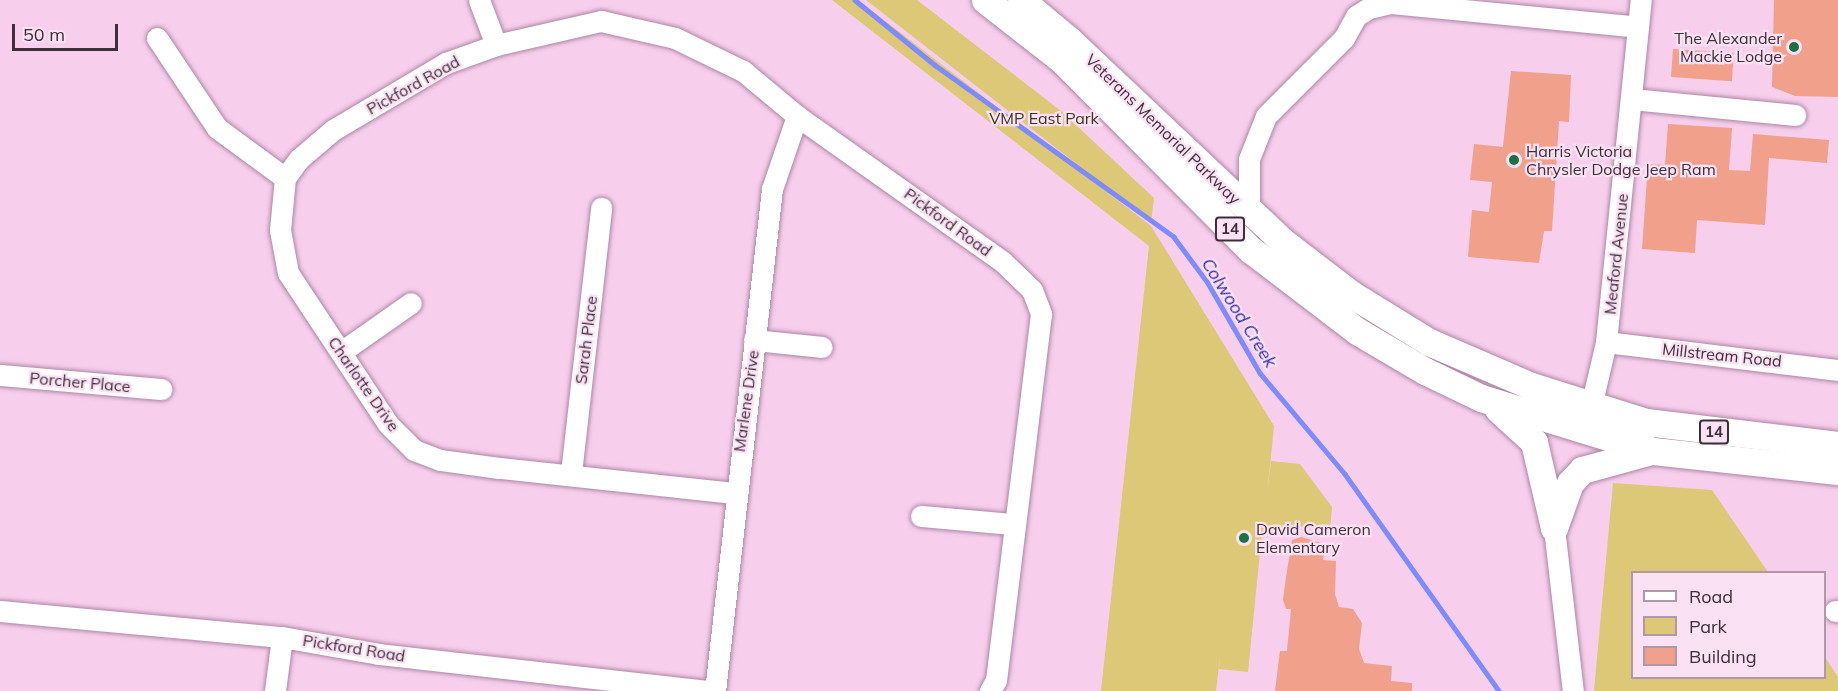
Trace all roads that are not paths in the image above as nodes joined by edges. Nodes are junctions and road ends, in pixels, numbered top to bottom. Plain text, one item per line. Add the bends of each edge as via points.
1 (479, 0) edge
2 (985, 0) edge
3 (1021, 0) edge
4 (1641, 0) edge
5 (1045, 22) edge
6 (1638, 27) junction
7 (157, 38) dead end
8 (496, 45) junction
9 (1632, 99) junction
10 (1795, 115) dead end
11 (797, 116) junction
12 (285, 178) junction
13 (601, 208) dead end
14 (1249, 211) junction
15 (411, 303) dead end
16 (754, 340) junction
17 (1606, 342) junction
18 (822, 347) dead end
19 (340, 352) junction
20 (1838, 370) edge
21 (0, 375) edge
22 (160, 389) dead end
23 (1481, 398) junction
24 (1588, 421) junction
25 (1838, 445) edge
26 (1653, 451) junction
27 (1838, 471) edge
28 (571, 473) junction
29 (734, 493) junction
30 (921, 516) dead end
31 (1014, 524) junction
32 (1554, 528) junction
33 (0, 611) edge
34 (282, 637) junction
35 (275, 691) edge
36 (708, 691) edge
37 (715, 691) edge
38 (990, 691) edge
39 (1567, 691) edge
40 (1573, 691) edge

1 - 8 street
2 - 5 main road, Veterans Memorial Parkway / 14
3 - 5 main road, Veterans Memorial Parkway / 14
4 - 6 street, Meaford Avenue
5 - 14 main road, Veterans Memorial Parkway / 14 via 1100,45 1153,119
5 - 23 main road, Veterans Memorial Parkway / 14 via 1124,119 1251,250 1356,331
6 - 9 street, Meaford Avenue
6 - 14 street via 1391,3 1356,16 1344,38 1266,116 1254,138 1247,180
7 - 12 street via 217,128
8 - 11 street, Pickford Road via 601,21 645,28 710,52 743,71
8 - 12 street, Pickford Road via 446,63 333,130 298,159
9 - 10 street
9 - 17 street, Meaford Avenue
11 - 16 street, Marlene Drive via 772,189
11 - 31 street, Pickford Road via 1003,262 1032,291 1041,315
12 - 19 street, Charlotte Drive via 280,230 288,273
13 - 28 street, Sarah Place
14 - 24 main road, Veterans Memorial Parkway / 14 via 1351,294 1429,342
15 - 19 street
16 - 18 street
16 - 29 street, Marlene Drive
17 - 20 street, Millstream Road
17 - 24 street, Meaford Avenue
19 - 28 street, Charlotte Drive via 388,424 414,450 440,460
21 - 22 street, Porcher Place
23 - 24 main road, Veterans Memorial Parkway / 14
23 - 32 main road via 1517,422 1534,442
24 - 25 main road, Veterans Memorial Parkway / 14
24 - 26 main road, Veterans Memorial Parkway / 14
26 - 27 main road, Veterans Memorial Parkway / 14
26 - 32 main road via 1582,470 1570,483
28 - 29 street, Charlotte Drive
29 - 37 street, Marlene Drive
30 - 31 street
31 - 38 street, Pickford Road via 996,680
32 - 40 street
33 - 34 street, Pickford Road
34 - 35 street
34 - 36 street, Pickford Road via 379,654
39 - 40 street

